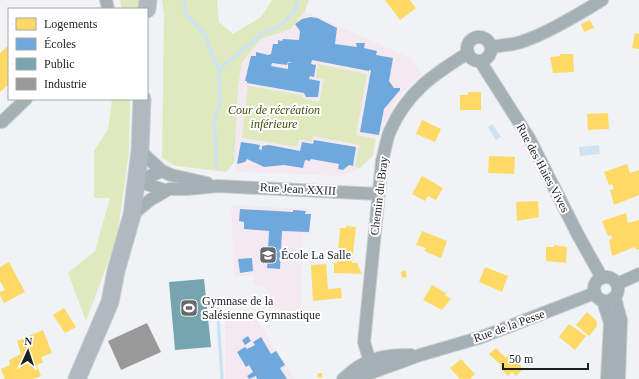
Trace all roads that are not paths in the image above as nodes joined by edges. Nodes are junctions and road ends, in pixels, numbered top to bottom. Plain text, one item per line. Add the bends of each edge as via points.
1 (602, 0) edge
2 (491, 47) junction
3 (468, 53) junction
4 (480, 61) junction
5 (25, 100) edge
6 (142, 100) edge
7 (0, 121) edge
8 (140, 151) junction
9 (162, 171) junction
10 (138, 181) junction
11 (218, 186) junction
12 (164, 190) junction
13 (378, 194) junction
14 (132, 215) junction
15 (639, 274) edge
16 (602, 278) junction
17 (617, 284) junction
18 (599, 297) junction
19 (615, 298) junction
20 (420, 355) junction
21 (369, 360) junction
22 (373, 372) junction
23 (79, 376) edge
24 (343, 379) edge
25 (354, 379) edge
26 (607, 379) edge
27 (619, 379) edge

1 - 2 street via 532,37 514,44
2 - 3 street via 484,38 476,37 470,42
2 - 4 street via 489,57
3 - 4 street via 472,59
3 - 13 street, Chemin du Bray via 428,79 404,105 390,131 382,161
4 - 16 street, Rue des Haies Vives via 529,138
5 - 7 street via 2,122
6 - 8 main road
8 - 9 street, Rue Jean XXIII
8 - 10 main road
9 - 10 street
9 - 11 street, Rue Jean XXIII
10 - 12 street, Rue Jean XXIII
10 - 14 main road
11 - 12 street, Rue Jean XXIII
11 - 13 street, Rue Jean XXIII
12 - 14 street
13 - 21 street, Chemin du Bray via 364,342
14 - 23 main road via 110,302
15 - 17 street
16 - 17 street via 611,278
16 - 18 street via 597,282
17 - 19 street via 619,290
18 - 19 street, Rue de la Pesse via 612,300
18 - 20 street, Rue de la Pesse
18 - 26 street via 610,322
19 - 27 street via 621,320
20 - 21 street, Rue de la Pesse via 389,355
20 - 22 street, Rue de la Pesse
21 - 22 street, Chemin du Bray
21 - 24 street, Rue de la Pesse via 357,366
22 - 25 street, Rue de la Pesse

